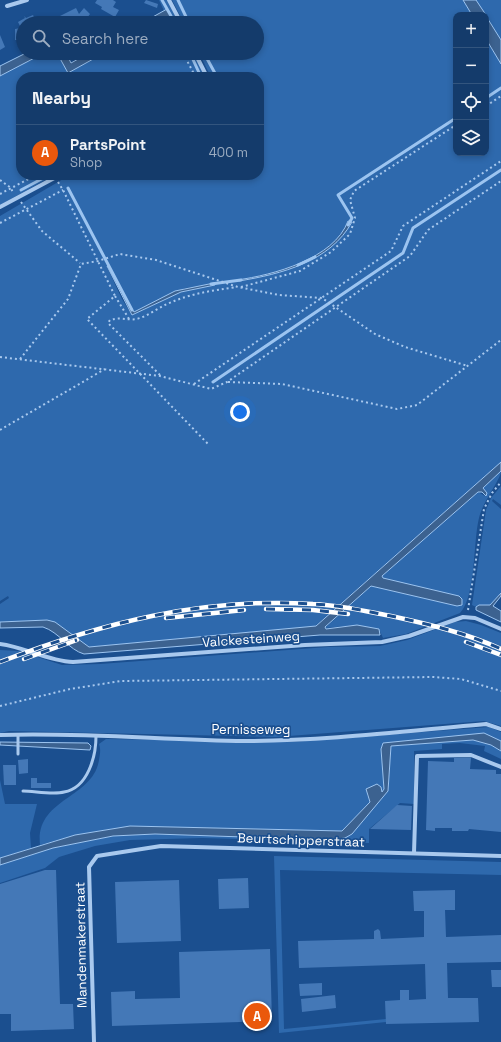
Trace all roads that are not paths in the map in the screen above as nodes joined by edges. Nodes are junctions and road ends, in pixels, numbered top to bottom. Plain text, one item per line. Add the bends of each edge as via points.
1 (27, 0) edge
2 (169, 0) edge
3 (7, 6) dead end
4 (177, 16) edge
5 (199, 60) edge
6 (205, 72) edge
7 (50, 180) edge
8 (0, 207) edge
9 (501, 629) edge
10 (0, 644) edge
11 (501, 729) edge
12 (0, 735) edge
13 (18, 735) junction
14 (96, 736) junction
15 (18, 754) dead end
16 (501, 767) edge
17 (23, 791) dead end
18 (414, 853) junction
19 (102, 854) joint
20 (501, 856) edge
21 (94, 1042) edge

1 - 3 street
2 - 4 street
5 - 6 street
7 - 8 street
9 - 10 street, Valckesteinweg via 467,617 456,618 409,636 382,642 73,662 53,660
11 - 14 street, Pernisseweg via 486,724 300,740 244,741
12 - 13 street, Pernisseweg
13 - 14 street, Pernisseweg
13 - 15 lane
14 - 17 lane via 96,750 91,765 84,778 74,787 64,792
16 - 18 street via 471,755 417,756
18 - 19 street, Beurtschipperstraat via 161,846
18 - 20 street, Beurtschipperstraat
19 - 21 street, Mandenmakerstraat via 92,860 89,867

